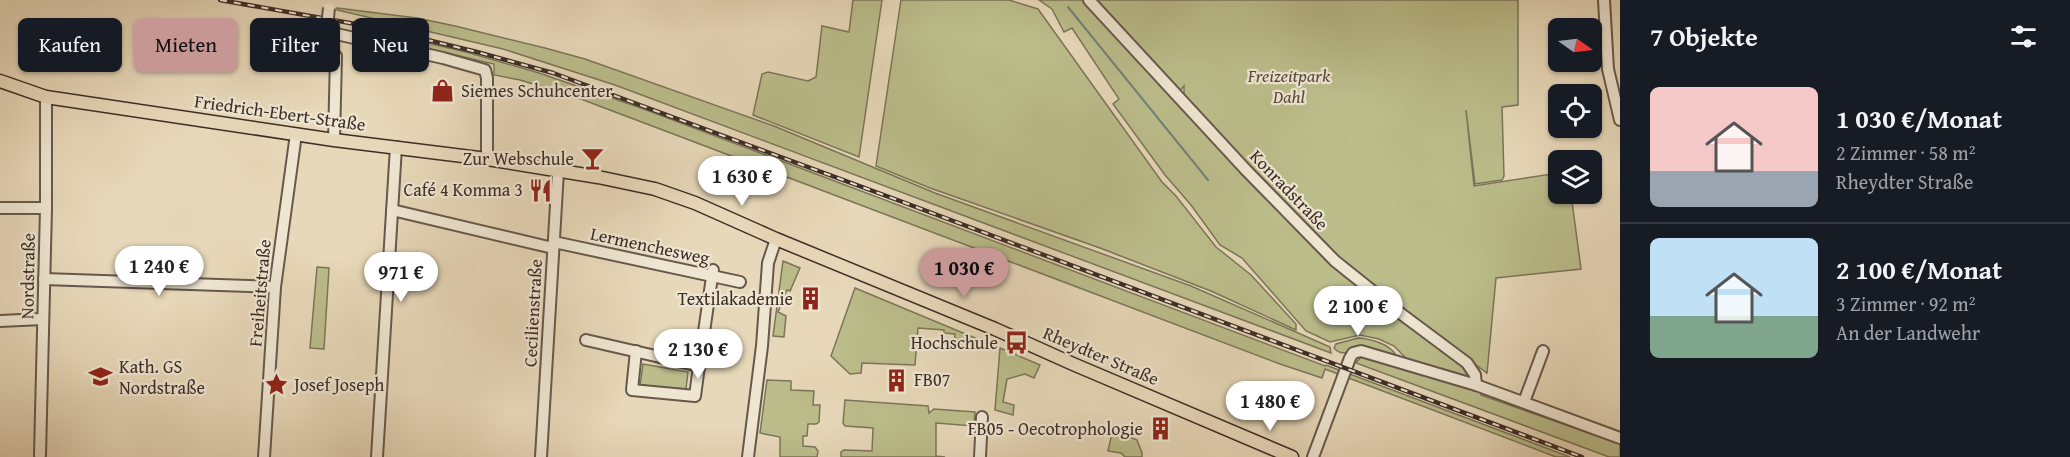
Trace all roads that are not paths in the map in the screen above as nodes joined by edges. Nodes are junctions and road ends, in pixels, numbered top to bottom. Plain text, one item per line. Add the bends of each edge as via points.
1 (1089, 0) edge
2 (1604, 0) edge
3 (330, 4) edge
4 (336, 72) edge
5 (0, 81) edge
6 (46, 97) junction
7 (1620, 120) edge
8 (296, 134) junction
9 (334, 140) junction
10 (396, 147) junction
11 (488, 159) junction
12 (558, 171) junction
13 (0, 208) edge
14 (46, 208) junction
15 (392, 210) junction
16 (776, 239) junction
17 (554, 245) junction
18 (712, 273) junction
19 (44, 279) junction
20 (740, 282) dead end
21 (275, 287) junction
22 (43, 319) junction
23 (0, 321) edge
24 (586, 340) dead end
25 (636, 351) junction
26 (1542, 351) dead end
27 (699, 366) junction
28 (1476, 386) junction
29 (1524, 402) junction
30 (982, 417) dead end
31 (1620, 438) edge
32 (41, 457) edge
33 (264, 457) edge
34 (377, 457) edge
35 (541, 457) edge
36 (748, 457) edge
37 (980, 457) edge
38 (1292, 457) edge
39 (1313, 457) edge

1 - 28 street, Konradstraße via 1335,261 1467,363 1475,375
2 - 7 street via 1608,69
3 - 11 street, bridge via 330,32 482,68 487,78
4 - 9 street
5 - 6 main road, Friedrich-Ebert-Straße
6 - 8 main road, Friedrich-Ebert-Straße
6 - 14 street, Nordstraße
8 - 9 main road, Friedrich-Ebert-Straße
8 - 21 street, Freiheitstraße
9 - 10 main road, Friedrich-Ebert-Straße
10 - 11 main road, Friedrich-Ebert-Straße
10 - 15 street
11 - 12 main road, Friedrich-Ebert-Straße
12 - 16 main road, Rheydter Straße via 655,189
12 - 17 street, Cecilienstraße
13 - 14 street
14 - 19 street, Nordstraße
15 - 17 street, Lermenchesweg
15 - 34 street
16 - 36 street via 768,263
16 - 38 main road, Rheydter Straße via 995,328
17 - 18 street, Lermenchesweg
17 - 35 street, Cecilienstraße
18 - 20 street, Lermenchesweg
18 - 27 street
19 - 21 street
19 - 22 street, Nordstraße
21 - 33 street, Freiheitstraße
22 - 23 street
22 - 32 street, Nordstraße
24 - 25 street
25 - 27 street
25 - 27 street via 632,390 695,396
26 - 29 street
28 - 29 street
28 - 39 street via 1357,351 1350,358
29 - 31 street
30 - 37 street

